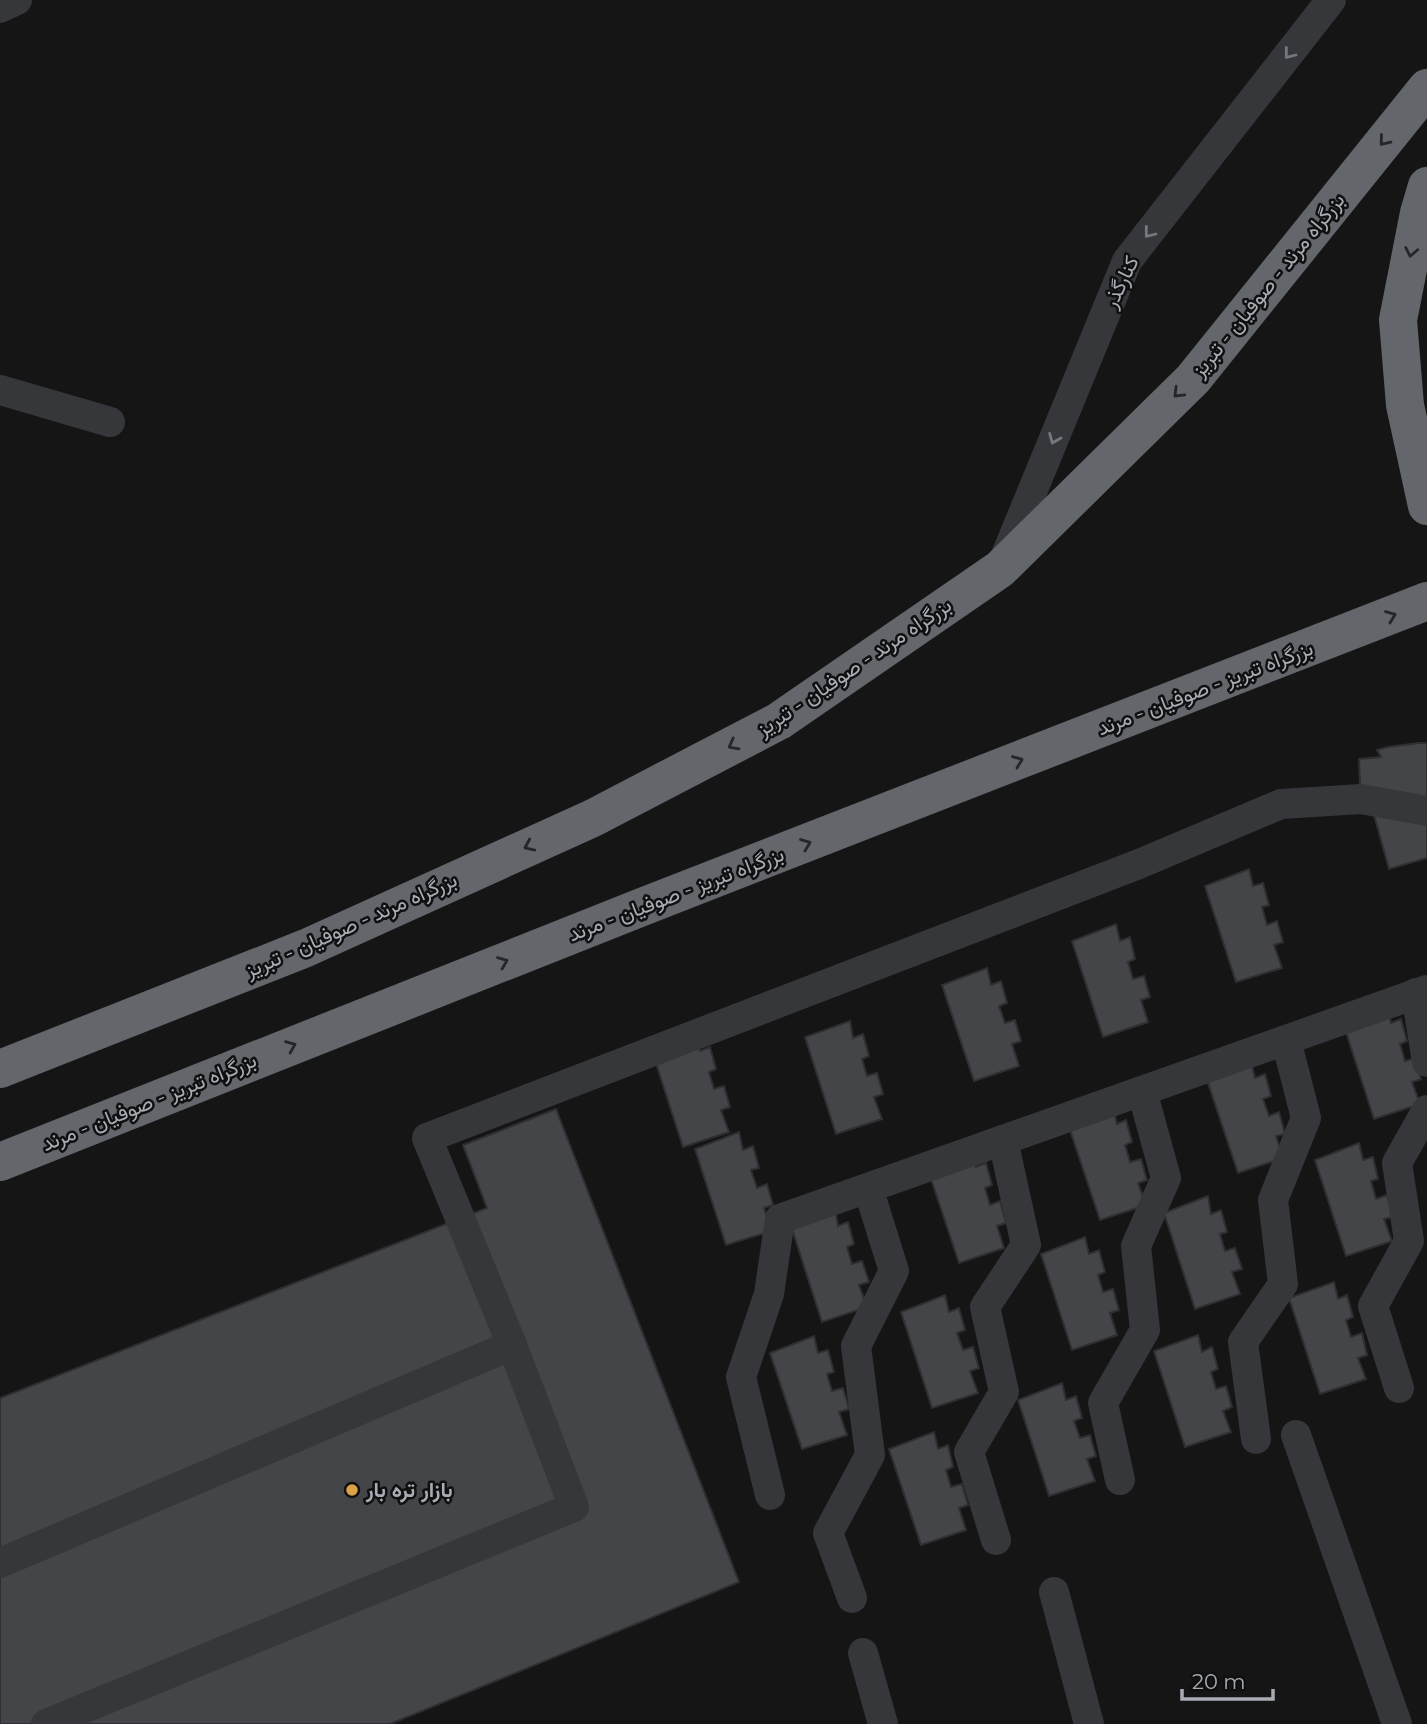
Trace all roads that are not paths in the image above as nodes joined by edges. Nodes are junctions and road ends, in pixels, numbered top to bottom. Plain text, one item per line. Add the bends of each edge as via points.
1 (17, 0) edge
2 (1331, 0) edge
3 (0, 8) edge
4 (1427, 88) edge
5 (1427, 186) edge
6 (0, 390) edge
7 (110, 422) dead end
8 (1427, 506) edge
9 (1000, 569) junction
10 (1427, 601) edge
11 (1427, 811) edge
12 (1422, 992) edge
13 (1286, 1040) junction
14 (1427, 1062) edge
15 (0, 1069) edge
16 (1142, 1091) junction
17 (1427, 1110) edge
18 (1003, 1140) junction
19 (0, 1162) edge
20 (868, 1188) junction
21 (512, 1345) junction
22 (1399, 1388) dead end
23 (1296, 1435) dead end
24 (1256, 1439) dead end
25 (1120, 1480) dead end
26 (770, 1494) dead end
27 (996, 1540) dead end
28 (0, 1563) edge
29 (1054, 1592) dead end
30 (852, 1598) dead end
31 (863, 1653) dead end
32 (46, 1724) edge
33 (883, 1724) edge
34 (1089, 1724) edge
35 (1397, 1724) edge

1 - 3 street
2 -> 9 street, کنارگذر via 1127,261
4 -> 9 highway, بزرگراه مرند - صوفیان - تبریز via 1193,379
5 -> 8 highway via 1398,320 1405,405
6 - 7 street
9 -> 15 highway, بزرگراه مرند - صوفیان - تبریز via 779,721 593,818 306,948
19 -> 10 highway, بزرگراه تبریز - صوفیان - مرند
11 - 21 street via 1361,799 1281,804 1126,869 427,1138
12 - 13 street
12 - 14 street
13 - 16 street
13 - 24 street via 1307,1118 1273,1200 1283,1284 1243,1342
16 - 18 street
16 - 25 street via 1166,1178 1136,1246 1145,1330 1102,1403
17 - 22 street via 1397,1163 1409,1241 1373,1306
18 - 20 street
18 - 27 street via 1026,1245 985,1307 1004,1392 969,1452
20 - 26 street via 780,1219 769,1294 741,1377
20 - 30 street via 894,1270 856,1346 870,1455 828,1533
21 - 28 street
21 - 32 street via 574,1507
23 - 35 street
29 - 34 street
31 - 33 street

